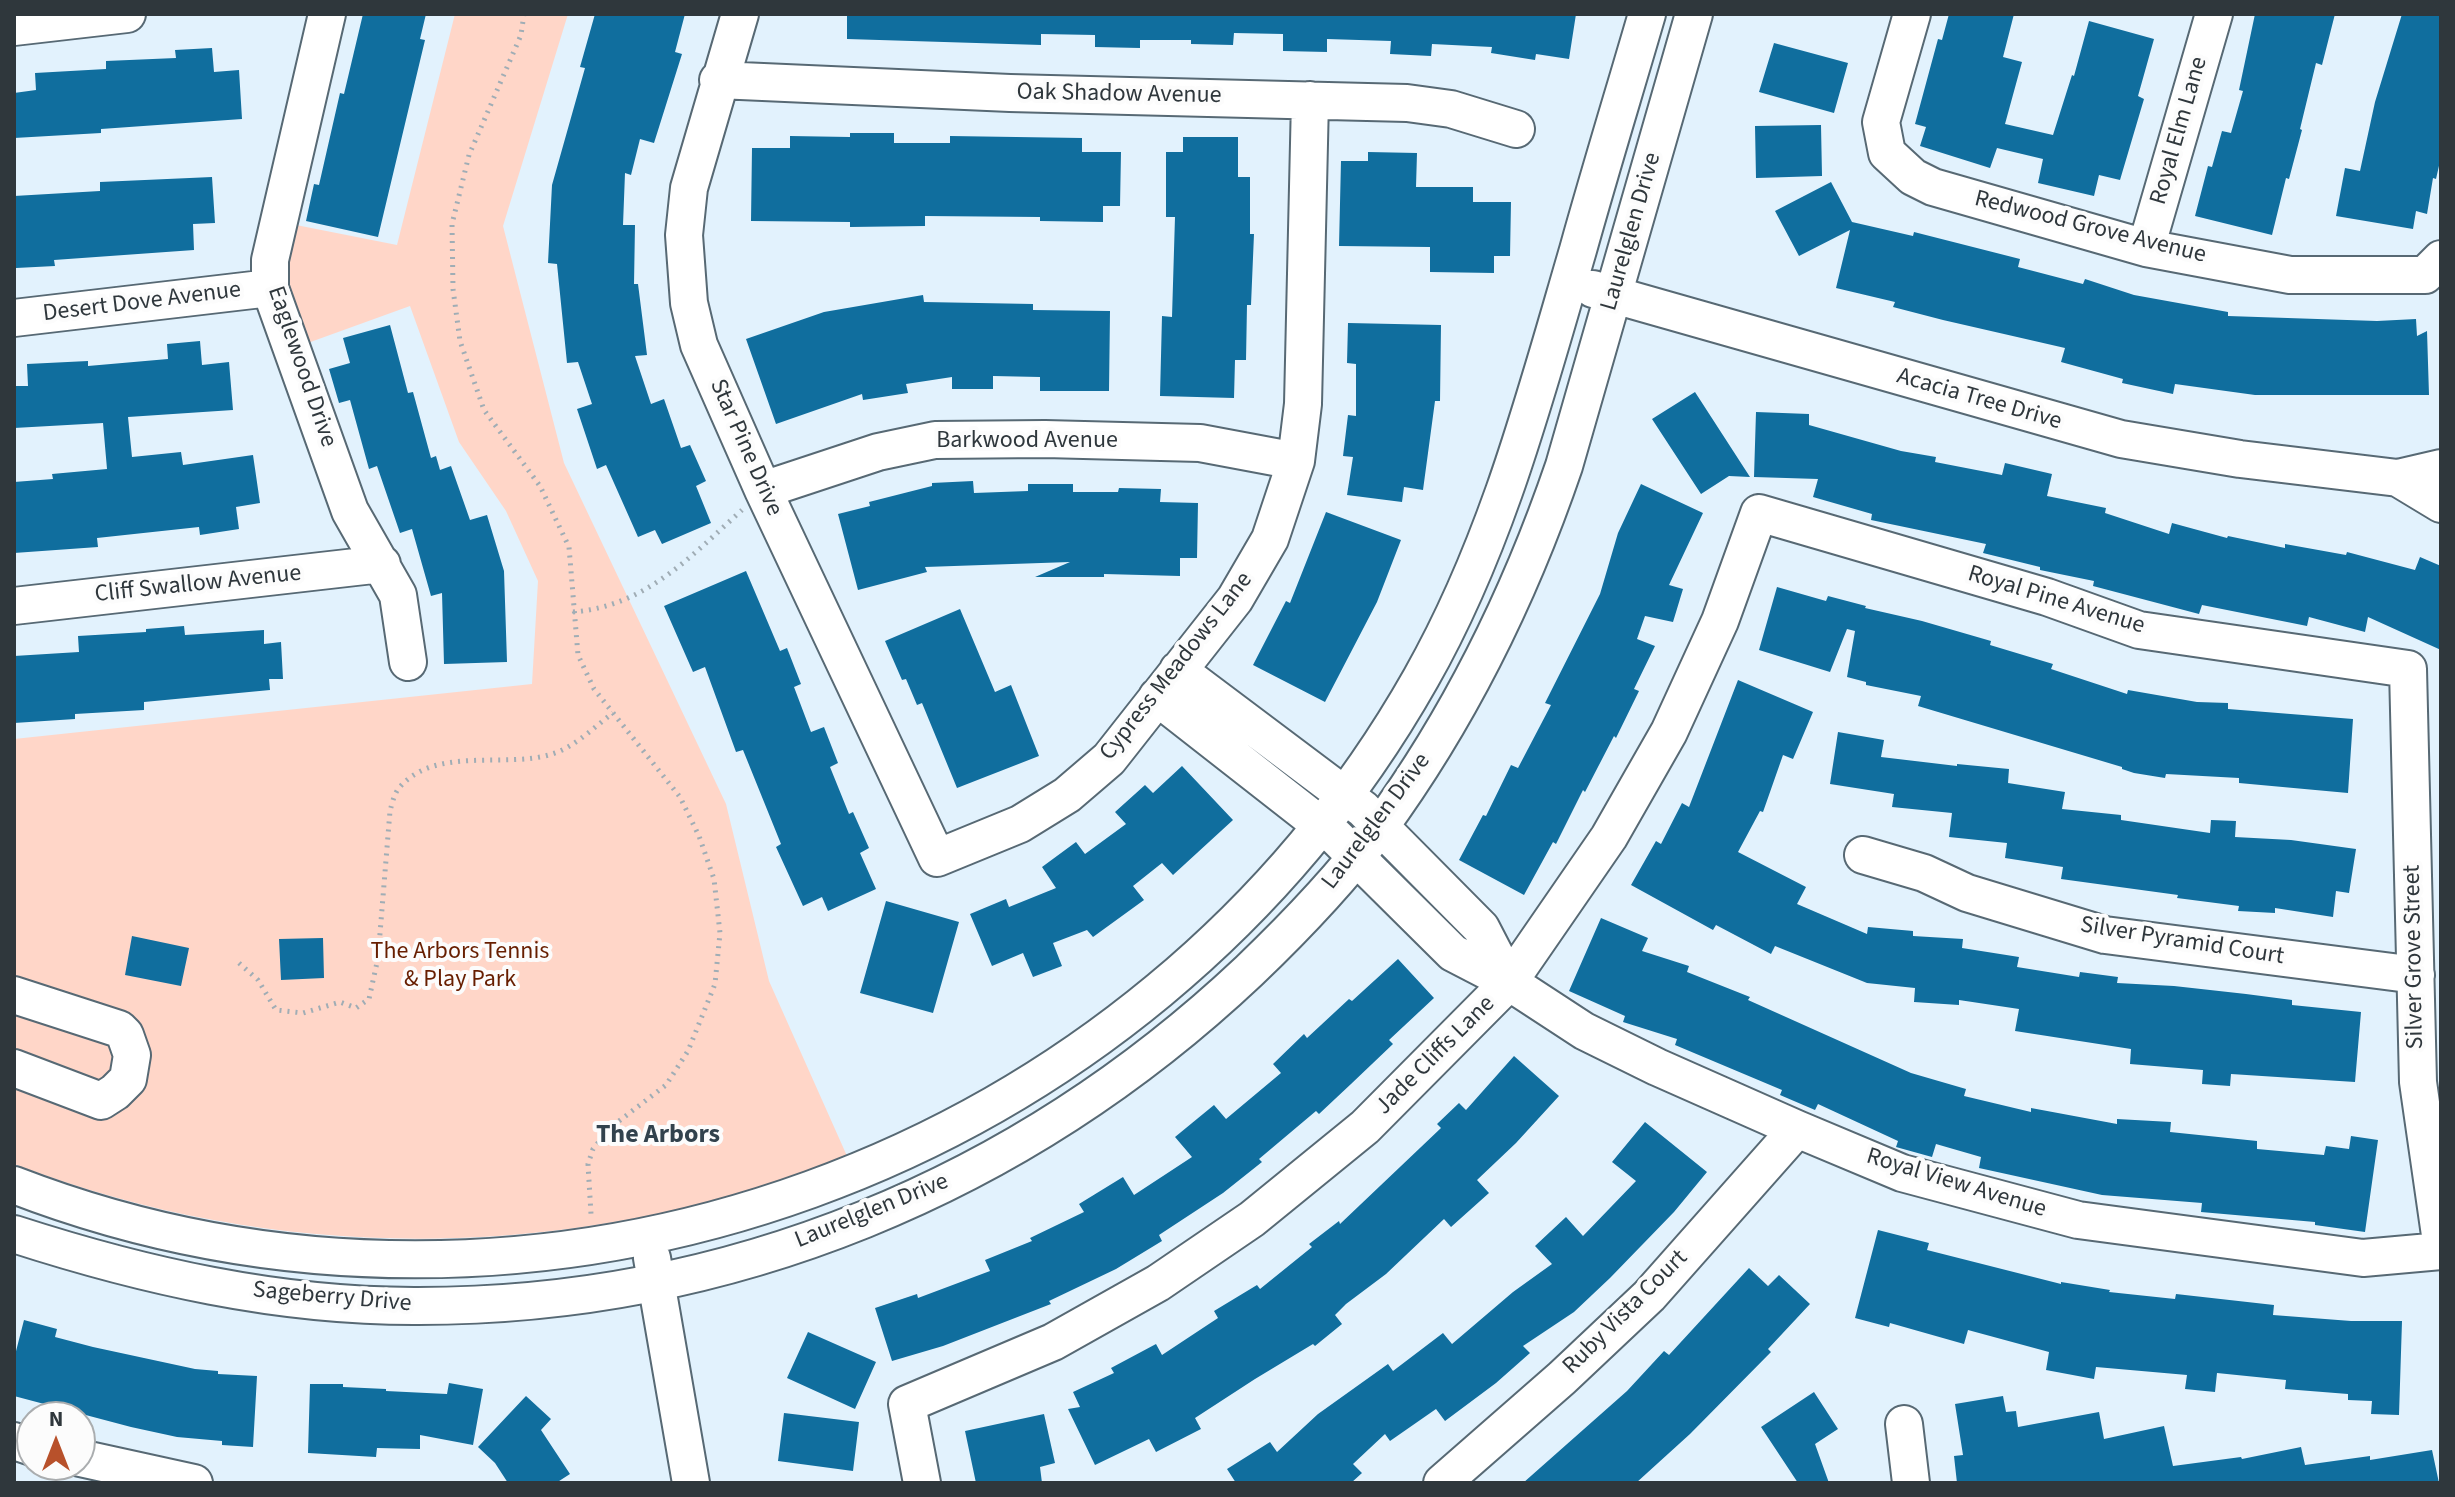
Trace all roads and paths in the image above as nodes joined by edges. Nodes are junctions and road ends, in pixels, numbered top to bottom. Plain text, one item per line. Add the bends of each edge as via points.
1 (127, 14) edge
2 (327, 14) edge
3 (524, 14) edge
4 (740, 14) edge
5 (1647, 14) edge
6 (1694, 14) edge
7 (1912, 14) edge
8 (2214, 14) edge
9 (14, 27) edge
10 (718, 80) junction
11 (1310, 100) junction
12 (1516, 129) dead end
13 (2146, 248) junction
14 (2441, 259) edge
15 (1569, 282) junction
16 (270, 288) junction
17 (1614, 295) junction
18 (14, 318) edge
19 (1296, 461) junction
20 (2441, 468) edge
21 (2398, 478) junction
22 (763, 490) junction
23 (2441, 504) edge
24 (1759, 513) joint
25 (382, 564) junction
26 (14, 606) edge
27 (573, 612) junction
28 (408, 662) dead end
29 (2408, 669) joint
30 (1167, 684) junction
31 (613, 713) junction
32 (1363, 810) junction
33 (1338, 840) junction
34 (1863, 855) dead end
35 (937, 858) joint
36 (239, 963) dead end
37 (2416, 975) junction
38 (1509, 982) junction
39 (14, 995) edge
40 (14, 1068) edge
41 (1797, 1129) junction
42 (14, 1185) edge
43 (593, 1227) dead end
44 (14, 1234) edge
45 (648, 1237) junction
46 (2441, 1242) edge
47 (2441, 1251) edge
48 (657, 1282) junction
49 (1904, 1424) dead end
50 (96, 1462) edge
51 (194, 1483) edge
52 (691, 1483) edge
53 (922, 1483) edge
54 (1442, 1483) edge
55 (1911, 1483) edge

1 - 9 street
2 - 16 street, Eaglewood Drive via 270,260
3 - 27 path via 521,35 469,155 452,224 453,289 460,341 484,410 540,486 569,547
4 - 10 street, Star Pine Drive
5 - 15 street, Laurelglen Drive
6 - 17 street, Laurelglen Drive
7 - 13 street, Redwood Grove Avenue via 1881,122 1887,153 1933,187
8 - 13 street, Royal Elm Lane
10 - 11 street, Oak Shadow Avenue
10 - 22 street, Star Pine Drive via 689,188 684,235 689,303 699,345
11 - 12 street, Oak Shadow Avenue via 1451,109
11 - 19 street, Cypress Meadows Lane via 1303,404
13 - 14 street, Redwood Grove Avenue via 2290,275 2425,275
15 - 17 street, Acacia Tree Drive
15 - 32 street, Laurelglen Drive via 1497,516
16 - 18 street, Desert Dove Avenue
16 - 25 street, Eaglewood Drive via 350,511
17 - 21 street, Acacia Tree Drive via 2121,439
17 - 32 street, Laurelglen Drive via 1559,481 1487,654 1450,719
19 - 22 street, Barkwood Avenue via 1200,443 935,440 878,452
19 - 30 street, Cypress Meadows Lane via 1270,539 1235,599
20 - 21 street, Acacia Tree Drive
21 - 23 street, Acacia Tree Drive
22 - 27 path via 686,561 640,595 599,610
22 - 35 street, Star Pine Drive
24 - 29 street, Royal Pine Avenue via 2047,597 2139,630
24 - 38 street, Jade Cliffs Lane via 1720,621 1669,732 1609,837
25 - 26 street, Cliff Swallow Avenue
25 - 28 street, Eaglewood Drive via 398,595
27 - 31 path via 578,655
29 - 37 street, Silver Grove Street
30 - 32 street, Royal View Avenue
30 - 33 street, Royal View Avenue
30 - 35 street, Cypress Meadows Lane via 1109,759 1067,795 1020,824
31 - 36 path via 552,754 458,761 413,777 397,789 390,811 378,958 369,999 356,1008 340,1002 303,1013 276,1010 258,980
31 - 43 path via 680,797 699,836 714,879 720,933 715,984 688,1051 666,1085 610,1128 593,1149 588,1164
32 - 33 street, Laurelglen Drive
32 - 38 street, Royal View Avenue via 1481,928
33 - 38 street, Royal View Avenue via 1453,953
33 - 45 street, Laurelglen Drive via 1252,905 1097,1039 1040,1078 860,1172 740,1213
33 - 48 street, Laurelglen Drive via 1299,922 1169,1042 1050,1126 992,1160 865,1220 743,1262
34 - 37 street, Silver Pyramid Court via 2105,935
37 - 46 street, Silver Grove Street via 2418,1082
38 - 41 street, Royal View Avenue via 1584,1031
38 - 53 street, Jade Cliffs Lane via 1365,1127 1252,1219 1158,1283 1053,1342 907,1404
39 - 40 street via 119,1029 132,1055 128,1079 101,1101
41 - 47 street, Royal View Avenue via 1902,1173 2078,1220 2363,1258
41 - 54 street, Ruby Vista Court via 1649,1296
42 - 45 street, Sageberry Drive via 177,1233 331,1255 468,1258
44 - 48 street, Sageberry Drive via 171,1279 338,1302 479,1304
45 - 48 street
48 - 52 street
49 - 55 street
50 - 51 street

